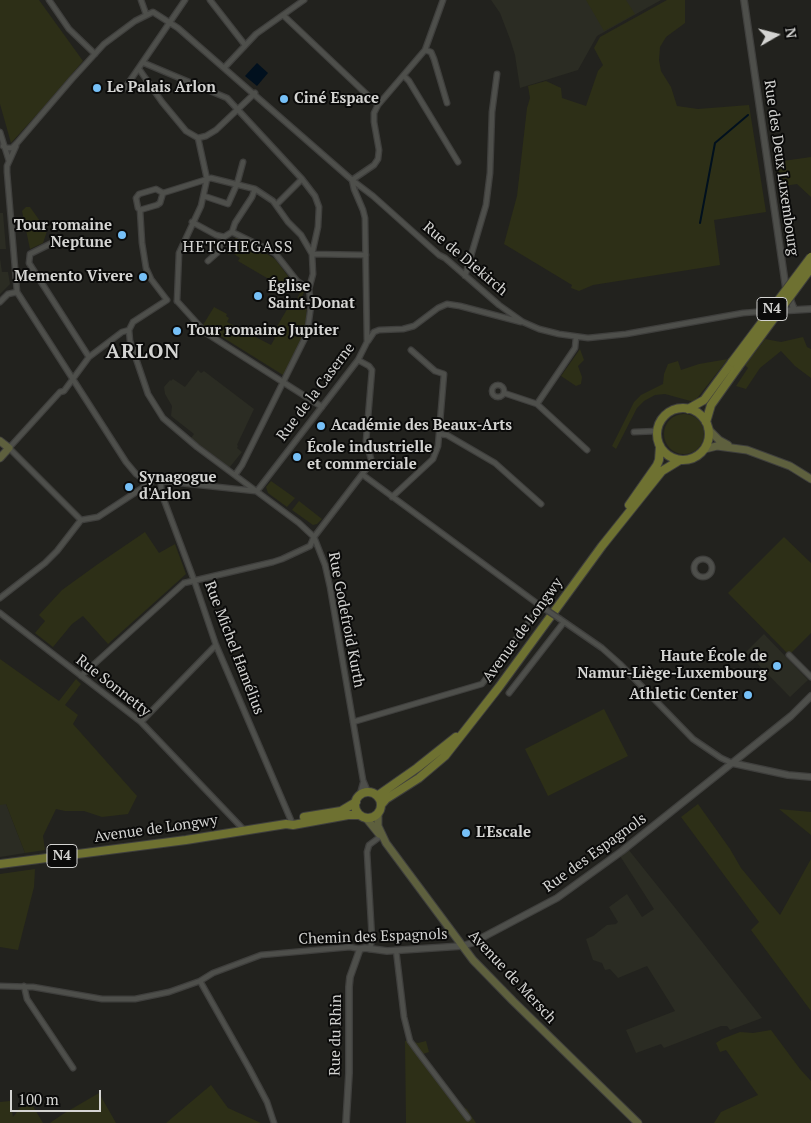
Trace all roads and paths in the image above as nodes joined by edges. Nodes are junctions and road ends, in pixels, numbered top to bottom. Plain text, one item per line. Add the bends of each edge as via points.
1 (49, 0) edge
2 (141, 0) edge
3 (185, 0) edge
4 (210, 0) edge
5 (304, 0) edge
6 (443, 0) edge
7 (744, 0) edge
8 (146, 14) junction
9 (283, 15) junction
10 (171, 22) junction
11 (246, 45) junction
12 (425, 50) junction
13 (95, 54) junction
14 (144, 63) junction
15 (224, 68) junction
16 (139, 69) junction
17 (497, 74) dead end
18 (404, 76) junction
19 (125, 88) dead end
20 (255, 93) junction
21 (447, 104) dead end
22 (378, 105) junction
23 (238, 110) junction
24 (0, 132) edge
25 (198, 138) junction
26 (17, 143) junction
27 (3, 146) junction
28 (9, 161) junction
29 (243, 162) dead end
30 (458, 162) dead end
31 (207, 179) junction
32 (302, 179) junction
33 (352, 180) junction
34 (238, 184) junction
35 (255, 189) junction
36 (163, 193) junction
37 (204, 196) junction
38 (276, 205) junction
39 (140, 210) junction
40 (192, 222) junction
41 (232, 232) junction
42 (224, 237) junction
43 (56, 241) dead end
44 (312, 254) junction
45 (366, 255) junction
46 (811, 257) edge
47 (208, 260) dead end
48 (811, 268) edge
49 (465, 276) junction
50 (309, 289) junction
51 (786, 289) junction
52 (17, 292) junction
53 (168, 300) junction
54 (177, 301) junction
55 (0, 302) edge
56 (499, 304) junction
57 (811, 309) edge
58 (794, 310) junction
59 (776, 311) junction
60 (493, 314) junction
61 (523, 322) junction
62 (129, 330) junction
63 (576, 337) junction
64 (367, 342) junction
65 (411, 350) dead end
66 (89, 357) junction
67 (358, 360) junction
68 (735, 364) junction
69 (67, 369) junction
70 (73, 379) junction
71 (284, 381) junction
72 (60, 392) junction
73 (504, 393) dead end
74 (537, 404) junction
75 (322, 407) junction
76 (688, 409) junction
77 (707, 425) junction
78 (658, 431) junction
79 (634, 432) dead end
80 (439, 434) junction
81 (0, 440) edge
82 (660, 446) junction
83 (731, 447) junction
84 (9, 448) junction
85 (705, 449) junction
86 (587, 450) dead end
87 (1, 456) edge
88 (680, 460) junction
89 (235, 475) junction
90 (362, 475) junction
91 (811, 479) edge
92 (153, 482) junction
93 (161, 482) junction
94 (257, 491) junction
95 (392, 496) junction
96 (541, 504) dead end
97 (81, 520) junction
98 (314, 537) junction
99 (602, 546) junction
100 (194, 580) junction
101 (0, 598) edge
102 (542, 606) junction
103 (0, 614) edge
104 (562, 620) junction
105 (216, 645) junction
106 (789, 655) dead end
107 (81, 676) junction
108 (811, 677) edge
109 (509, 693) dead end
110 (811, 696) edge
111 (141, 722) junction
112 (353, 722) junction
113 (466, 730) junction
114 (732, 763) junction
115 (811, 776) edge
116 (364, 782) junction
117 (364, 793) junction
118 (377, 796) junction
119 (356, 802) junction
120 (381, 805) junction
121 (378, 814) junction
122 (363, 816) junction
123 (290, 823) junction
124 (244, 830) junction
125 (381, 836) junction
126 (0, 864) edge
127 (462, 946) junction
128 (360, 949) junction
129 (370, 949) junction
130 (396, 950) junction
131 (200, 981) junction
132 (0, 986) edge
133 (24, 986) junction
134 (73, 1068) dead end
135 (468, 1118) dead end
136 (274, 1123) edge
137 (346, 1123) edge
138 (638, 1123) edge

1 - 13 street via 69,29
2 - 8 street
3 - 10 street
4 - 11 street
5 - 9 street
6 - 12 street
7 - 51 street, Rue des Deux Luxembourg
8 - 10 street, Rue de Diekirch via 153,12
8 - 13 street via 115,35
9 - 11 street
9 - 22 street
10 - 14 street
10 - 15 street, Rue de Diekirch
11 - 15 street
12 - 18 street
12 - 21 street via 431,52 434,59
13 - 26 street
14 - 16 street
14 - 23 street via 227,98
15 - 20 street, Rue de Diekirch
16 - 19 street
16 - 25 street via 168,109 191,135
17 - 49 street via 486,206
18 - 22 street
18 - 30 street
20 - 23 street
20 - 33 street, Rue de Diekirch
22 - 33 street via 374,122 378,159
23 - 25 street via 216,130
23 - 32 street
24 - 27 street
25 - 31 street
26 - 27 street via 12,148
26 - 28 street
27 - 28 street
28 - 52 street via 7,172
29 - 34 street
31 - 34 street
31 - 36 street
31 - 37 street
32 - 38 street
32 - 44 street via 319,207
33 - 45 street, Rue de la Caserne via 365,218
33 - 49 street, Rue de Diekirch
34 - 35 street
34 - 37 street via 228,204
35 - 38 street
35 - 41 street
36 - 39 street via 160,203
36 - 39 street via 156,190 139,194 136,198
37 - 40 street
38 - 44 street
39 - 53 street via 146,268
40 - 42 street
40 - 54 street via 178,252
41 - 42 street
41 - 50 street via 275,253 297,281
42 - 47 street via 217,253
43 - 66 street via 30,254 29,262
44 - 45 street
44 - 50 street
45 - 64 street, Rue de la Caserne
46 - 68 main road, N4, bridge
48 - 68 main road, N4, bridge
49 - 56 street, Rue de Diekirch
50 - 71 street via 311,306 307,334
51 - 58 street, Rue des Deux Luxembourg
51 - 59 street
52 - 55 street via 8,294
52 - 69 street
53 - 54 street
53 - 62 street via 133,322
54 - 71 street via 206,333
56 - 60 street
56 - 61 street, Rue de Diekirch
57 - 58 street, Rue de Diekirch
58 - 59 street, Rue de Diekirch
59 - 63 street, Rue de Diekirch via 743,313 626,334
60 - 61 street
60 - 64 street via 447,304 414,326 374,332
61 - 63 street, Rue de Diekirch
62 - 66 street
62 - 89 street, Rue Godefroid Kurth via 148,394 159,414
63 - 74 street via 574,348
64 - 67 street, Rue de la Caserne
65 - 80 street via 435,371 444,374
66 - 70 street
67 - 75 street, Rue de la Caserne
67 - 90 street via 372,370 366,441 371,459
68 - 76 main road, N4 via 704,400
68 - 77 main road, N4 via 711,405
69 - 70 street
69 - 72 street via 69,377
70 - 72 street
70 - 92 street via 126,462 136,474
71 - 75 street
71 - 89 street
72 - 84 street
73 - 74 street
74 - 86 street
75 - 94 street, Rue de la Caserne
76 - 77 main road via 702,416
76 - 78 main road, N4 via 672,411 665,416
77 - 83 main road via 719,440
77 - 85 main road, N4 via 709,436
78 - 79 street
78 - 82 main road
80 - 95 street via 433,459
80 - 96 street via 448,435 494,463
81 - 84 main road
82 - 88 main road via 672,458
82 - 99 main road via 659,460
83 - 85 main road
83 - 91 main road via 770,458
84 - 87 main road
84 - 97 street
85 - 88 main road via 694,458
88 - 99 main road via 662,471
89 - 94 street, Rue Godefroid Kurth
90 - 95 street
90 - 98 street
92 - 93 street
92 - 97 street via 98,517
93 - 94 street
93 - 100 street, Rue Michel Hamélius via 161,492
94 - 98 street, Rue Godefroid Kurth
95 - 102 street
97 - 101 street via 57,551
98 - 100 street via 310,546 282,559
98 - 112 street, Rue Godefroid Kurth via 330,587
99 - 113 main road, Avenue de Longwy
100 - 105 street, Rue Michel Hamélius
100 - 107 street via 184,583
102 - 104 street, bridge
102 - 112 street via 482,684
103 - 107 street, Rue Sonnetty
104 - 109 street
104 - 114 street via 620,664 693,738
105 - 111 street
105 - 123 street, Rue Michel Hamélius
106 - 108 street
107 - 111 street, Rue Sonnetty
110 - 114 street, Rue des Espagnols via 792,716
111 - 124 street, Rue Sonnetty
112 - 116 street, Rue Godefroid Kurth
113 - 118 main road, Avenue de Longwy
113 - 120 main road, Avenue de Longwy via 445,756
114 - 115 street via 788,775
114 - 127 street, Rue des Espagnols via 611,860 557,898
116 - 117 street, Rue Godefroid Kurth
116 - 117 street, Rue Godefroid Kurth
117 - 118 main road
117 - 119 main road
118 - 120 main road
119 - 122 main road via 356,808
119 - 123 main road, Avenue de Longwy / N4 via 341,811
120 - 121 main road
121 - 122 main road, N4
121 - 125 main road, Avenue de Mersch
122 - 123 main road, Avenue de Longwy / N4
122 - 125 main road, Avenue de Mersch
123 - 124 main road, Avenue de Longwy / N4
124 - 126 main road, Avenue de Longwy / N4
125 - 127 main road, Avenue de Mersch
125 - 129 street via 369,845 367,852
127 - 130 street, Chemin des Espagnols
127 - 138 main road, Avenue de Mersch via 512,1001
128 - 129 street, Chemin des Espagnols
128 - 131 street, Chemin des Espagnols via 350,947 261,955
128 - 137 street, Rue du Rhin via 349,987
129 - 130 street, Chemin des Espagnols
130 - 135 street via 410,1040
131 - 133 street, Chemin des Espagnols via 160,995 124,1000
131 - 136 street via 267,1102
132 - 133 street, Chemin des Espagnols
133 - 134 street via 27,998

